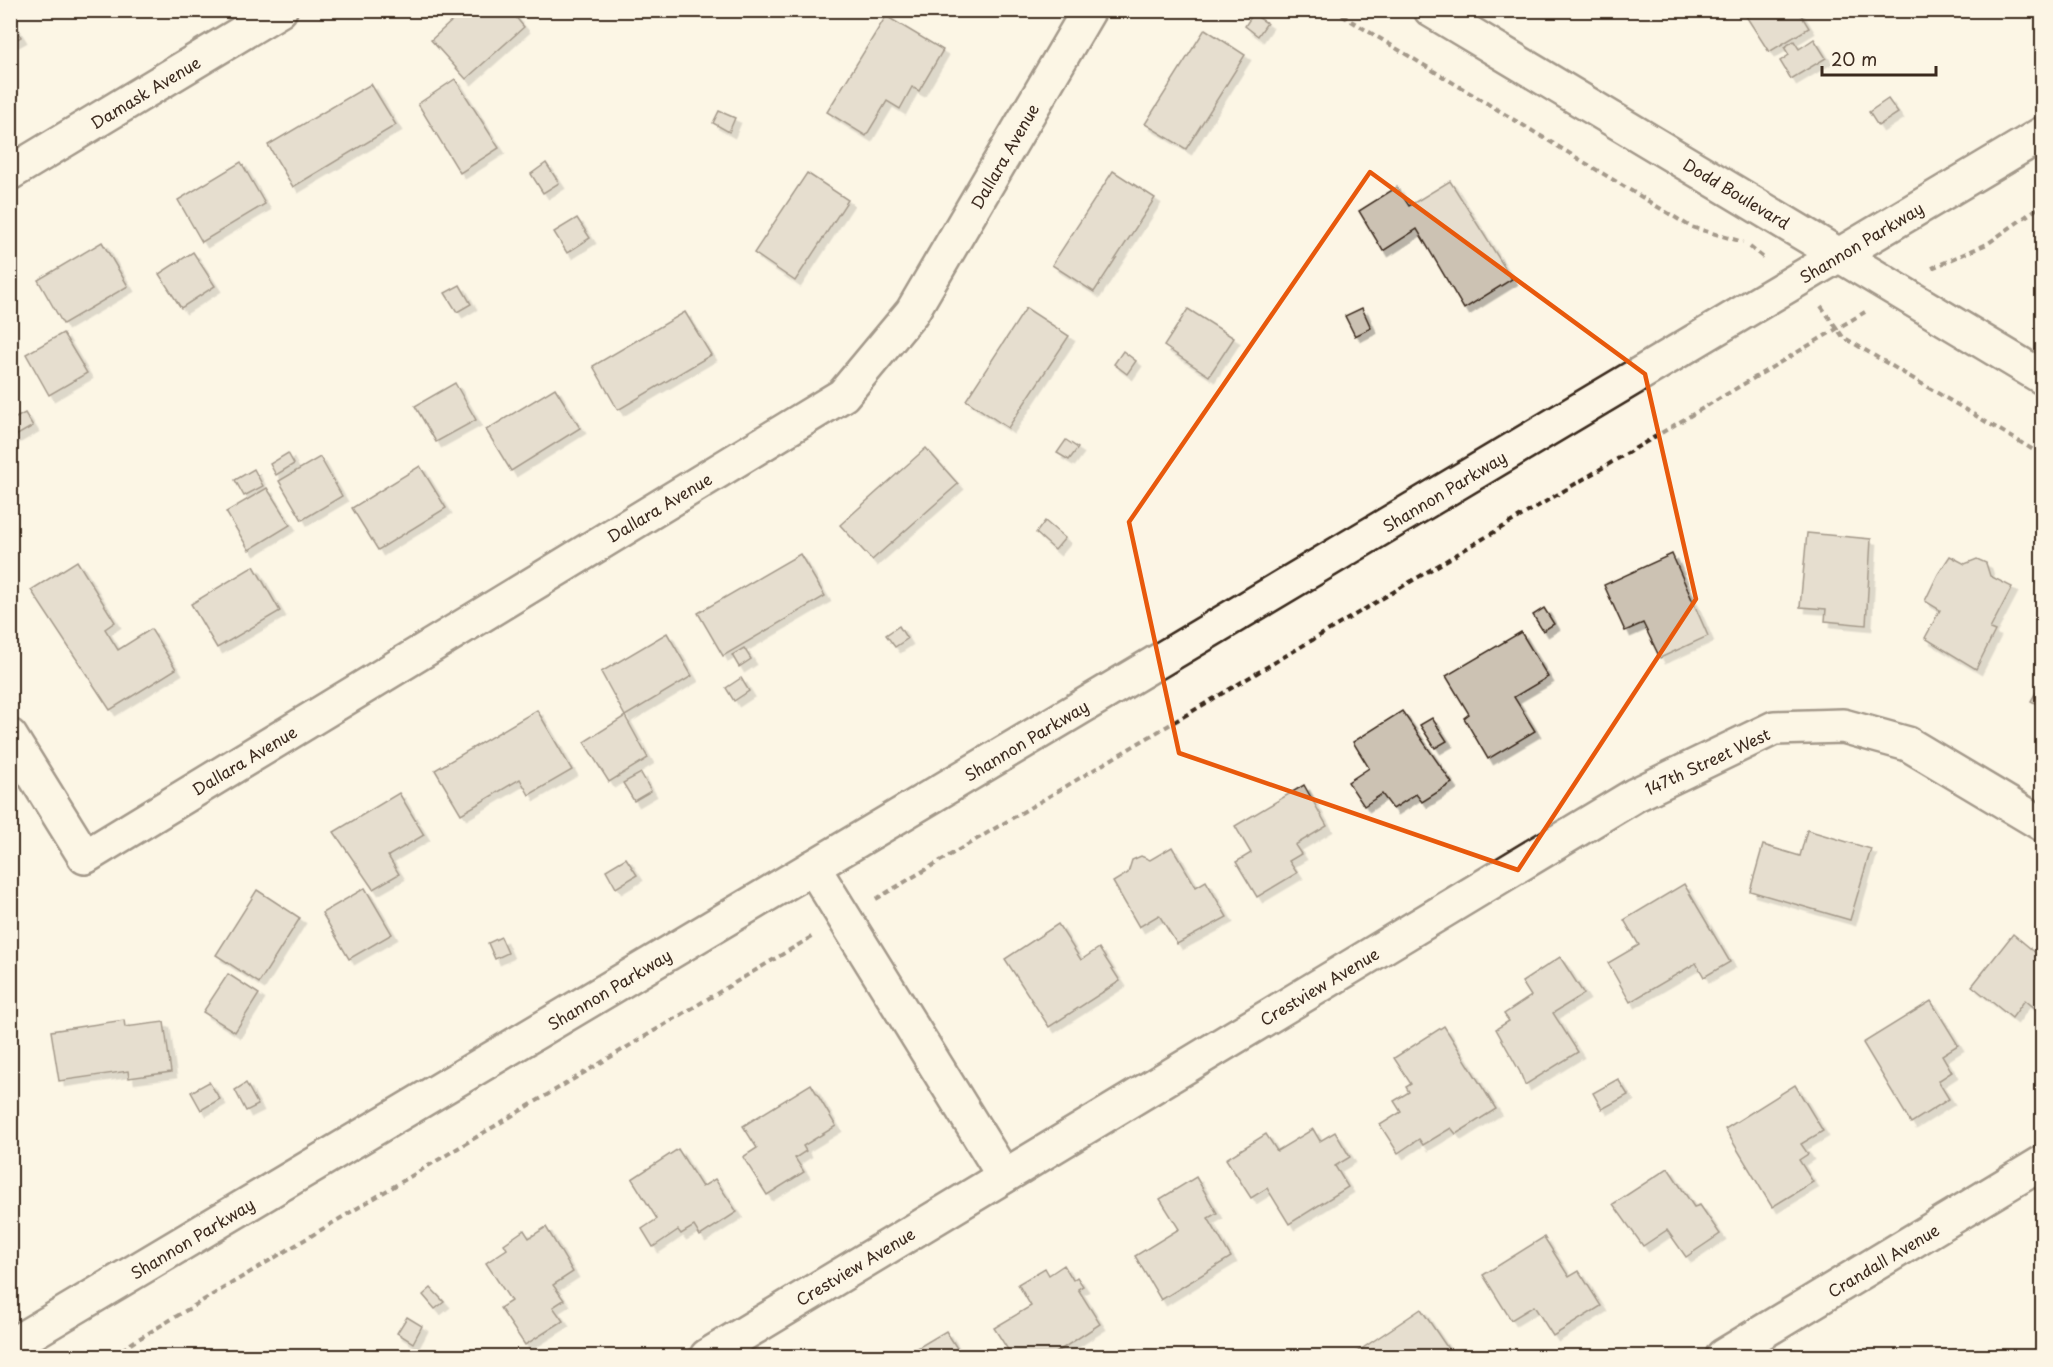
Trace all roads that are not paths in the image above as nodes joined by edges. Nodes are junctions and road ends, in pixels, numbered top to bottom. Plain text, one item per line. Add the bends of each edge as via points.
1 (280, 10) edge
2 (1089, 10) edge
3 (1431, 10) edge
4 (2043, 134) edge
5 (10, 173) edge
6 (1840, 255) junction
7 (2043, 377) edge
8 (10, 736) edge
9 (1635, 795) joint
10 (2043, 824) edge
11 (813, 867) junction
12 (2043, 1163) edge
13 (1004, 1176) junction
14 (10, 1346) edge
15 (707, 1356) edge
16 (1723, 1356) edge

1 - 5 street, Damask Avenue
2 - 8 street, Dallara Avenue via 912,312 843,395 85,857
3 - 6 street, Dodd Boulevard
4 - 6 street, Shannon Parkway
6 - 7 street, Dodd Boulevard
6 - 11 street, Shannon Parkway
9 - 10 street, 147th Street West via 1774,728 1843,726 1908,744
9 - 13 street, Crestview Avenue
11 - 13 street
11 - 14 street, Shannon Parkway
12 - 16 street, Crandall Avenue
13 - 15 street, Crestview Avenue

